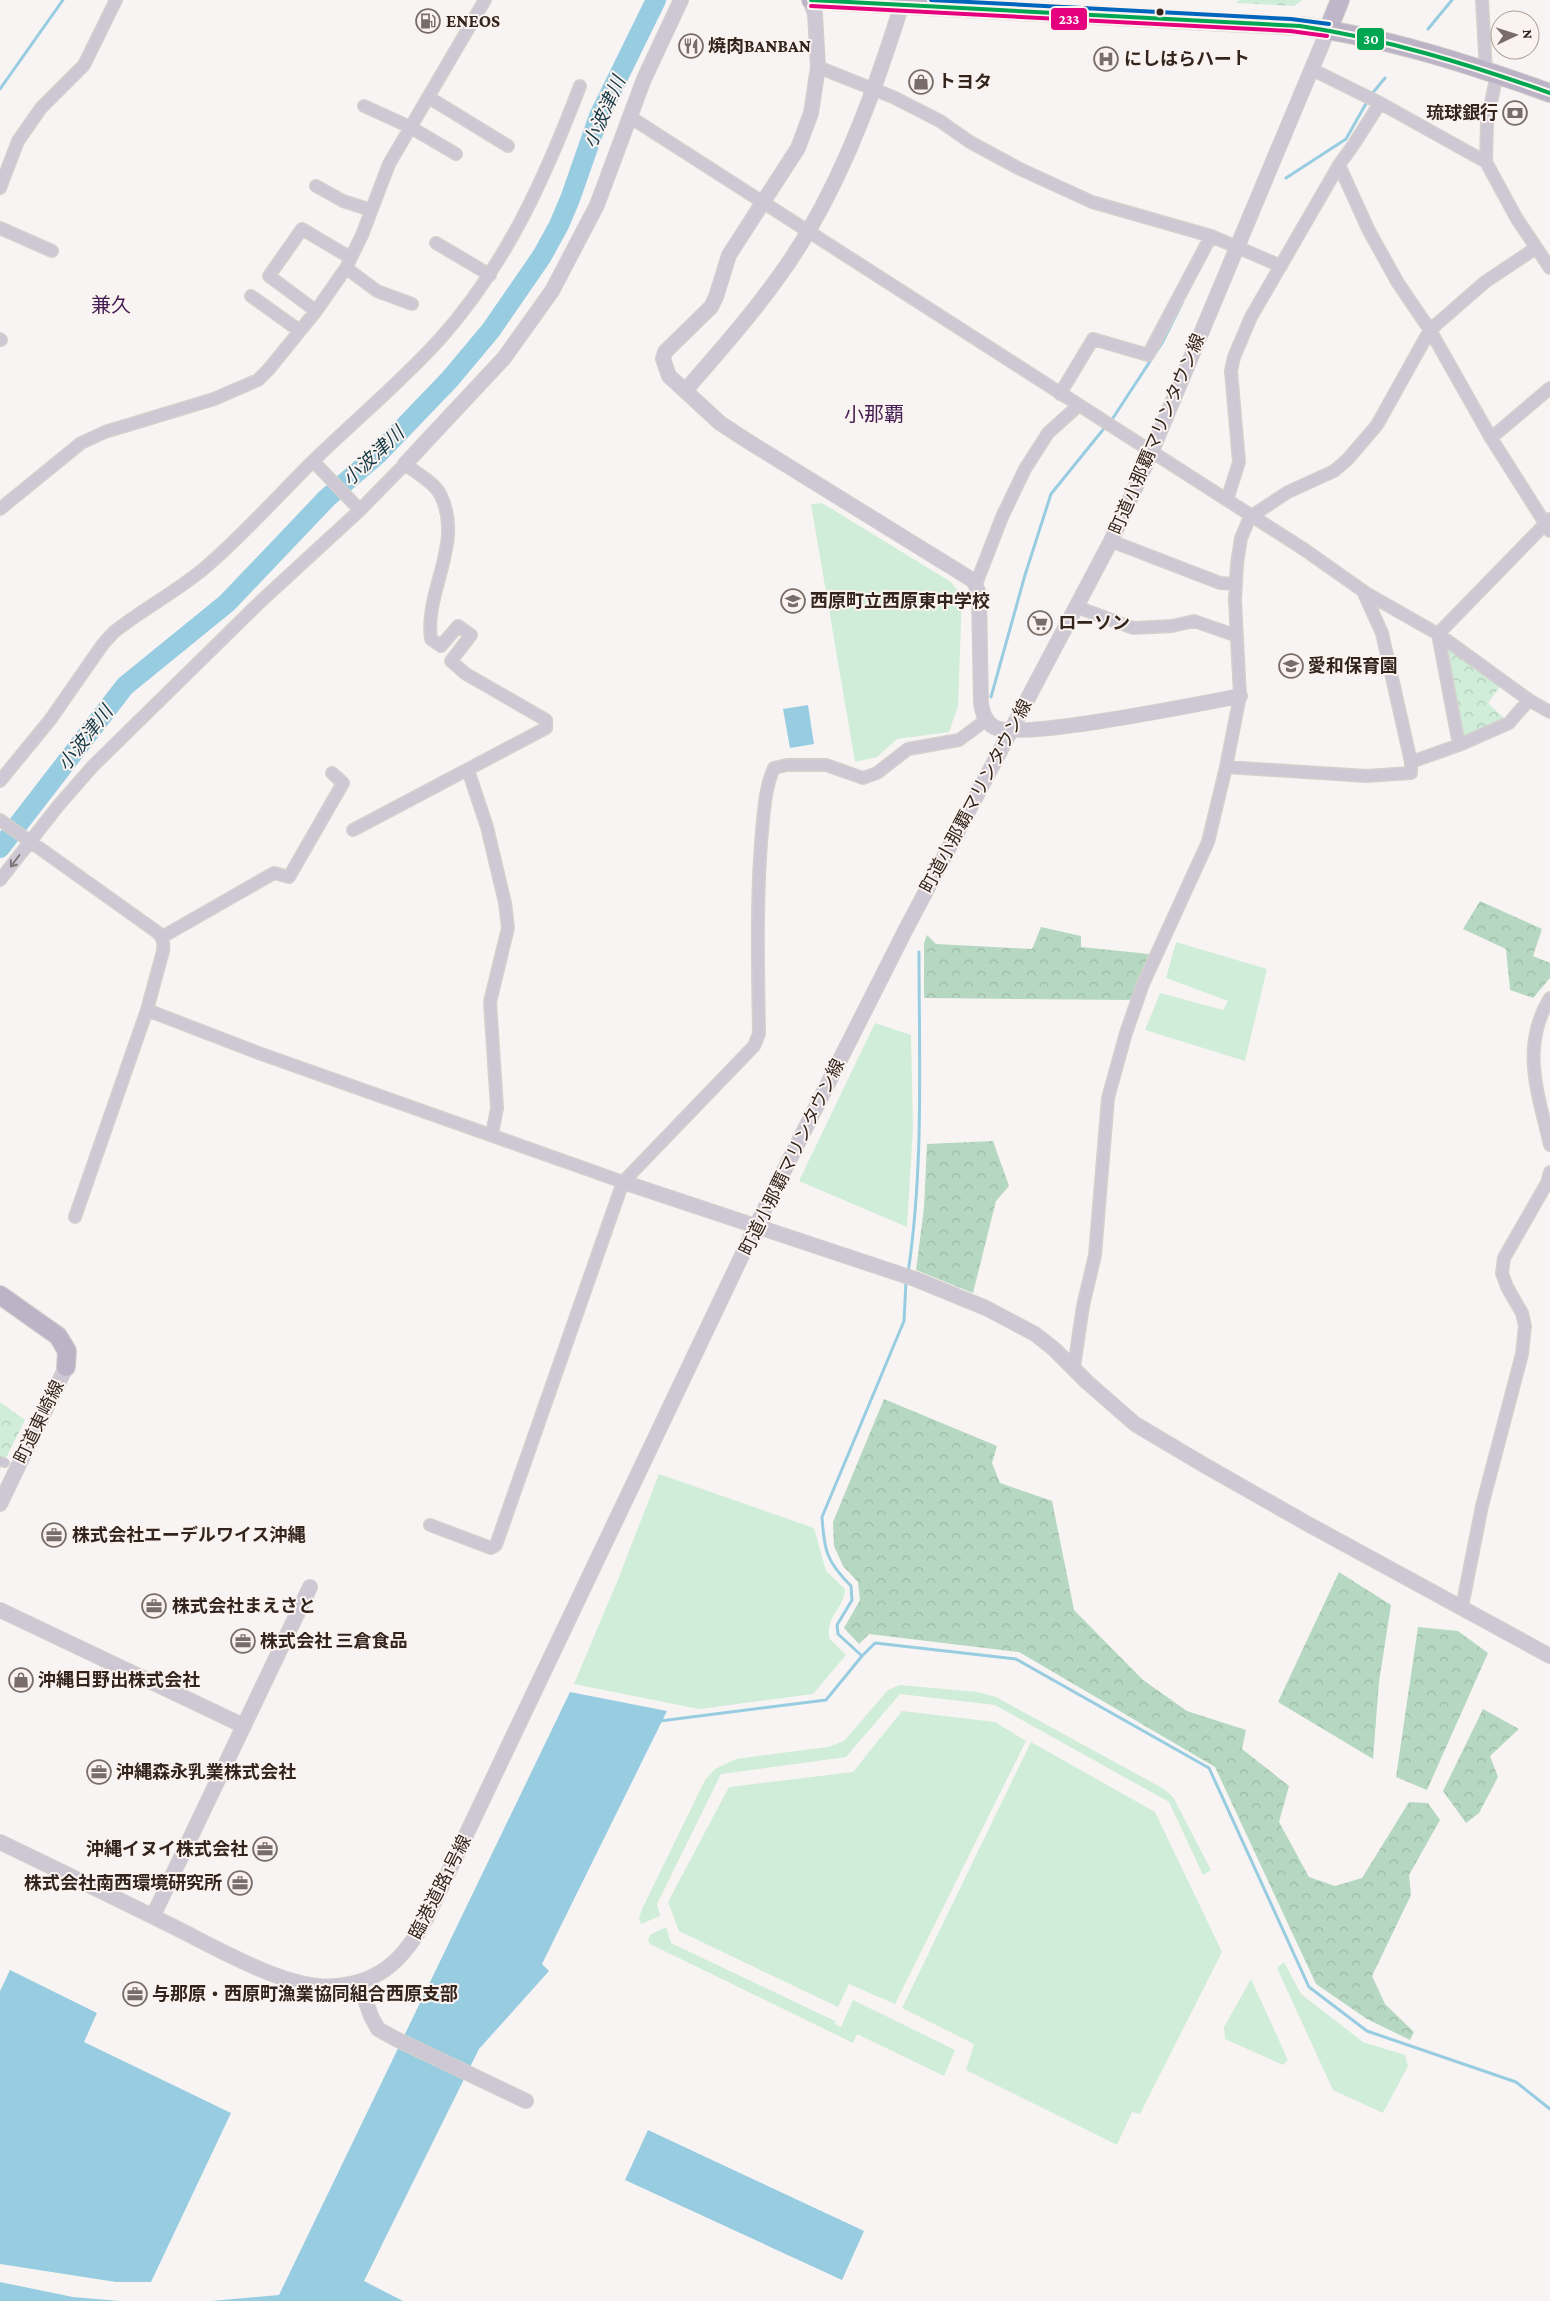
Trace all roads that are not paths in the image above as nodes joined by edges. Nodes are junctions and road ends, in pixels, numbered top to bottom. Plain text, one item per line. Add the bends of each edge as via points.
1 (116, 0) edge
2 (485, 0) edge
3 (682, 0) edge
4 (811, 0) edge
5 (1340, 0) edge
6 (1482, 0) edge
7 (902, 4) junction
8 (1328, 30) junction
9 (818, 67) junction
10 (1312, 69) junction
11 (1491, 72) junction
12 (580, 86) dead end
13 (874, 89) junction
14 (1550, 93) edge
15 (428, 97) junction
16 (1374, 100) junction
17 (364, 106) dead end
18 (630, 117) junction
19 (410, 127) junction
20 (508, 146) dead end
21 (456, 154) dead end
22 (1486, 162) junction
23 (1338, 164) junction
24 (316, 186) dead end
25 (0, 188) edge
26 (762, 202) junction
27 (371, 210) junction
28 (0, 228) edge
29 (808, 232) junction
30 (1211, 236) junction
31 (436, 243) dead end
32 (1237, 247) junction
33 (1536, 248) junction
34 (52, 251) dead end
35 (348, 263) junction
36 (1281, 266) junction
37 (1550, 268) edge
38 (490, 275) junction
39 (251, 296) dead end
40 (412, 304) dead end
41 (316, 311) junction
42 (1430, 330) junction
43 (300, 331) junction
44 (1550, 388) edge
45 (685, 391) junction
46 (1060, 394) junction
47 (1078, 406) junction
48 (1491, 438) junction
49 (1150, 453) junction
50 (315, 464) junction
51 (405, 464) junction
52 (1227, 500) junction
53 (357, 506) junction
54 (0, 509) edge
55 (1250, 517) junction
56 (1549, 524) edge
57 (1112, 541) junction
58 (976, 584) junction
59 (1236, 584) junction
60 (1363, 591) junction
61 (1077, 607) junction
62 (1438, 634) junction
63 (1237, 636) junction
64 (1240, 696) junction
65 (1529, 700) junction
66 (1550, 712) edge
67 (986, 720) junction
68 (1012, 729) junction
69 (1459, 745) junction
70 (1411, 762) junction
71 (1226, 767) junction
72 (468, 770) junction
73 (332, 773) dead end
74 (0, 781) edge
75 (0, 820) edge
76 (353, 830) dead end
77 (26, 839) junction
78 (0, 880) edge
79 (162, 937) junction
80 (1550, 998) edge
81 (147, 1010) junction
82 (492, 1134) junction
83 (1550, 1145) edge
84 (1550, 1172) edge
85 (623, 1182) junction
86 (75, 1217) dead end
87 (756, 1226) junction
88 (0, 1295) edge
89 (66, 1367) joint
90 (1074, 1367) junction
91 (0, 1504) edge
92 (430, 1525) dead end
93 (601, 1553) joint
94 (310, 1587) dead end
95 (1462, 1608) junction
96 (0, 1610) edge
97 (1550, 1656) edge
98 (244, 1726) junction
99 (0, 1842) edge
100 (153, 1916) junction
101 (359, 1983) junction
102 (526, 2102) dead end

1 - 25 street via 84,65 41,108 18,141
2 - 15 street
3 - 18 street via 656,52
4 - 7 highway
4 - 9 street via 815,14
5 - 8 main road
6 - 11 street
7 - 8 highway via 1291,25
7 - 13 street
8 - 10 street, 町道小那覇マリンタウン線
8 - 11 highway via 1407,47
9 - 13 street
9 - 26 street via 811,113 798,148
10 - 16 street
10 - 32 street, 町道小那覇マリンタウン線
11 - 14 highway
11 - 22 street
12 - 38 street via 536,194
13 - 29 street via 844,163
13 - 30 street via 940,121 970,142 1020,169 1092,202
15 - 19 street
15 - 20 street
16 - 22 street
16 - 23 street via 1354,144
17 - 19 street
18 - 26 street
18 - 51 street via 596,205 552,291 504,358
19 - 21 street
19 - 27 street via 389,164
22 - 33 street
23 - 36 street
23 - 42 street via 1398,283
24 - 27 street via 343,201
26 - 29 street
26 - 45 street via 729,255 711,307 665,352 663,359 669,376
27 - 35 street
28 - 34 street
29 - 45 street via 744,322
29 - 46 street
30 - 32 street
30 - 46 street via 1148,355 1093,339
31 - 38 street
32 - 36 street
32 - 49 street, 町道小那覇マリンタウン線
33 - 37 street
33 - 42 street via 1485,282
35 - 40 street via 377,291
35 - 41 street
35 - 41 street via 302,229 269,276
36 - 52 street via 1251,317 1234,358 1231,371 1239,462
38 - 50 street via 424,357
39 - 43 street
41 - 43 street
42 - 48 street
42 - 55 street via 1377,425 1346,460 1334,471 1288,492
43 - 54 street via 258,380 214,399 104,432 81,443
44 - 48 street
45 - 58 street via 720,423
46 - 47 street
47 - 49 street
47 - 58 street via 1048,433 1026,469 1002,517
48 - 56 street
49 - 52 street
49 - 57 street, 町道小那覇マリンタウン線
50 - 53 street
50 - 74 street via 208,566 126,622 103,644 50,720
51 - 53 street
51 - 72 street via 440,494 449,526 429,626 431,639 441,646 458,626 465,630 471,635 452,661 466,674 546,720 546,728
52 - 55 street
53 - 77 street via 93,766
55 - 59 street via 1241,538
55 - 60 street via 1305,550
56 - 62 street
57 - 59 street via 1220,584
57 - 61 street, 町道小那覇マリンタウン線
58 - 67 street via 979,594 981,704
59 - 63 street
60 - 62 street
60 - 70 street via 1382,633
61 - 63 street via 1133,628 1194,621
61 - 68 street, 町道小那覇マリンタウン線
62 - 65 street
62 - 69 street
63 - 64 street
64 - 68 street via 1061,727
64 - 71 street
65 - 66 street
65 - 69 street via 1509,722
67 - 68 street via 994,727
67 - 85 street via 959,740 908,750 878,773 864,778 826,764 774,768 765,807 758,870 759,1034 754,1046
68 - 87 street, 町道小那覇マリンタウン線 via 906,929
69 - 70 street
70 - 71 street via 1411,773 1366,776
71 - 90 street via 1208,842 1143,984 1108,1098 1095,1255
72 - 76 street
72 - 82 street via 487,827 508,928 490,1002 497,1108
73 - 79 street via 342,782 290,877 274,873
75 - 77 street
77 -> 78 street
77 - 79 street
79 - 81 street via 163,950
80 - 83 street via 1536,1024 1532,1064
81 - 82 street via 256,1052
81 - 86 street
82 - 85 street
84 - 95 street via 1547,1183 1504,1258 1502,1273 1522,1312 1525,1326 1522,1354 1482,1506
85 - 87 street
85 - 92 street via 496,1545 491,1548
87 - 90 street via 902,1274 986,1308 1035,1334
87 - 93 street, 町道小那覇マリンタウン線
88 - 89 highway via 58,1336 67,1351
89 - 91 street, 町道東崎線
90 - 95 street via 1135,1424 1272,1504
93 - 101 street, 臨港道路1号線 via 418,1934 385,1970
94 - 98 street
95 - 97 street
96 - 98 street
98 - 100 street
99 - 100 street, 臨港道路1号線
100 - 101 street, 臨港道路1号線 via 299,1983 335,1987
101 - 102 street via 378,2029

